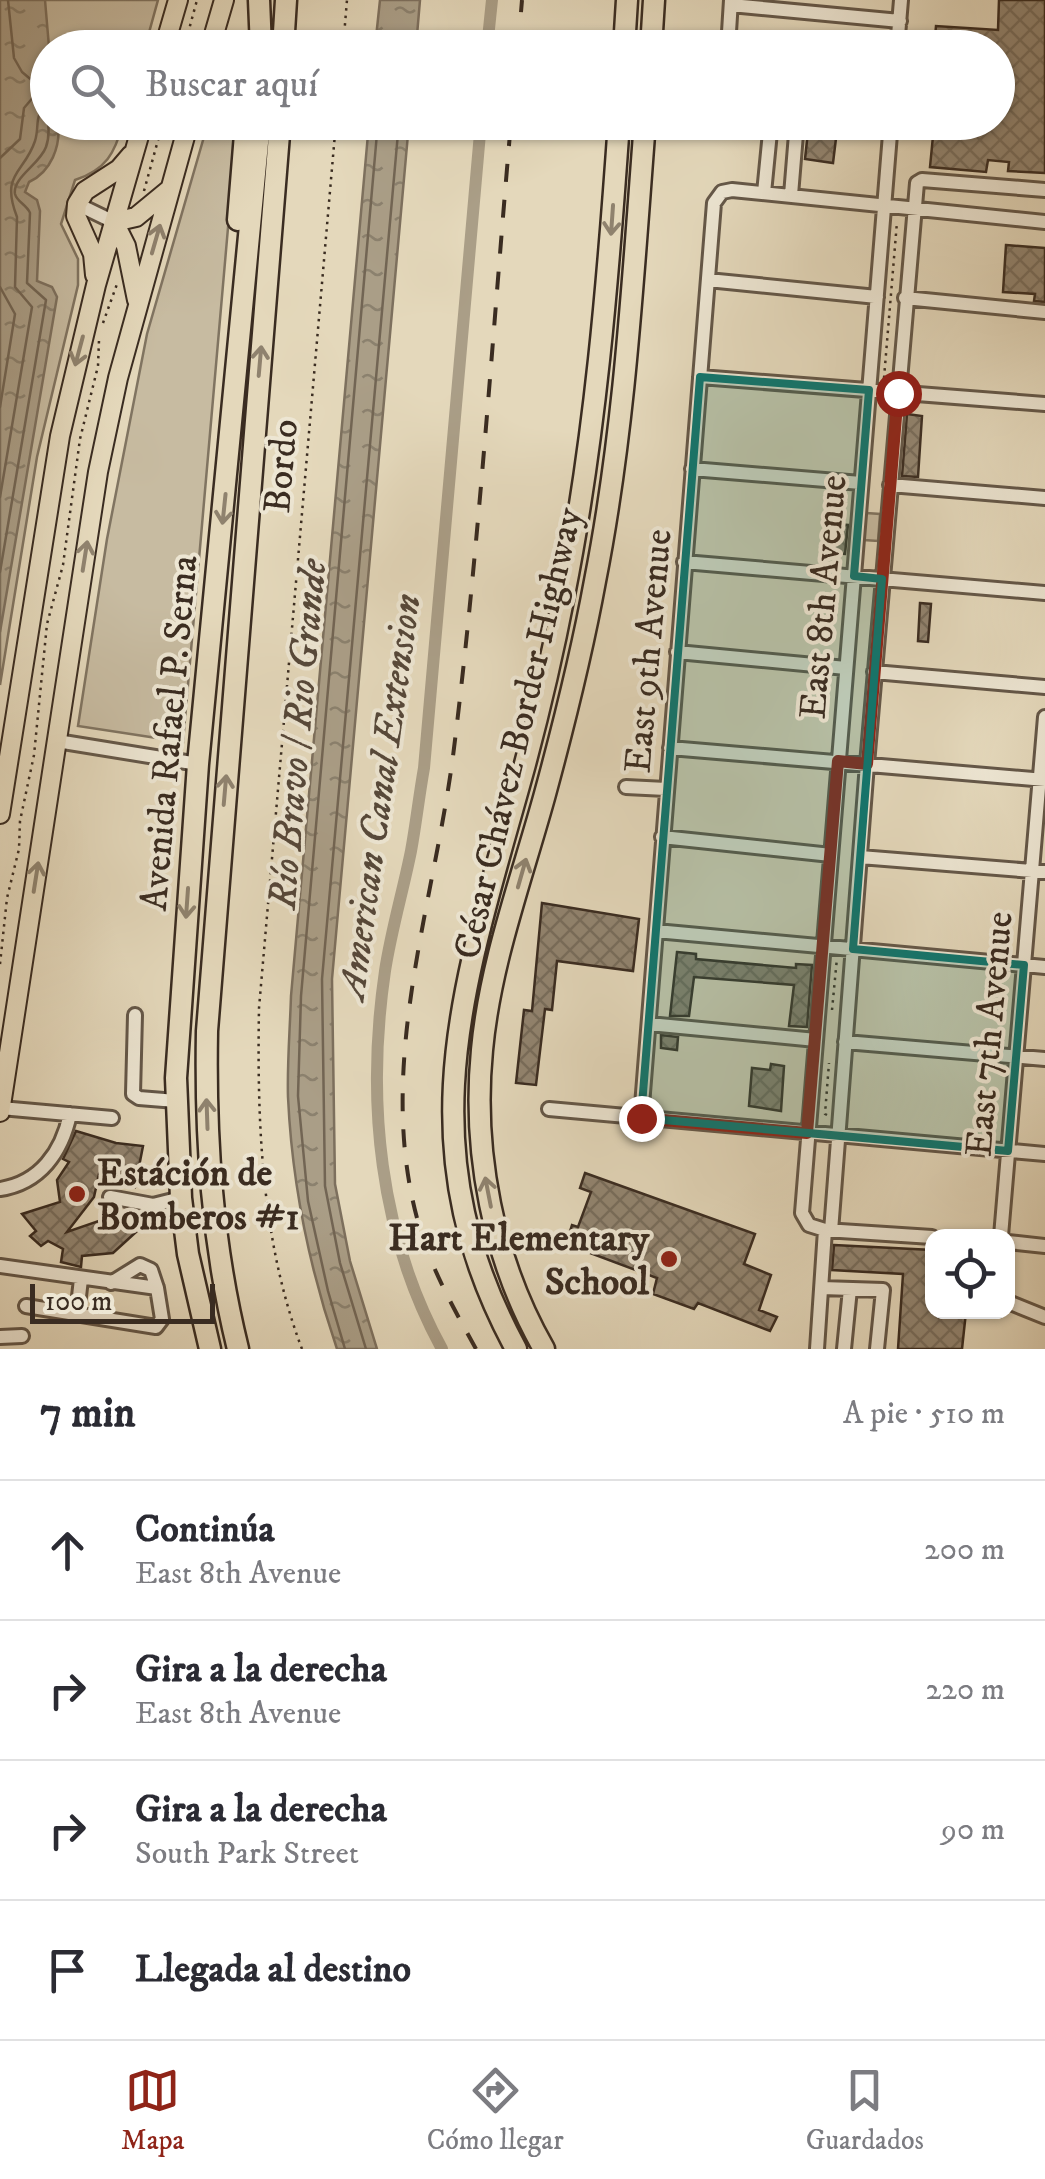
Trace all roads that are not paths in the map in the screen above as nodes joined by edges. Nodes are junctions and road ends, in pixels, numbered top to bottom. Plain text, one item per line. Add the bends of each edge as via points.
1 (178, 0) edge
2 (224, 0) edge
3 (259, 0) edge
4 (286, 0) edge
5 (627, 0) edge
6 (654, 0) edge
7 (902, 0) edge
8 (731, 2) edge
9 (900, 21) junction
10 (169, 30) edge
11 (215, 30) edge
12 (260, 30) edge
13 (285, 30) edge
14 (625, 30) edge
15 (652, 30) edge
16 (729, 30) edge
17 (899, 30) edge
18 (138, 140) edge
19 (184, 140) edge
20 (245, 140) edge
21 (258, 140) edge
22 (279, 140) edge
23 (618, 140) edge
24 (644, 140) edge
25 (770, 140) edge
26 (796, 140) edge
27 (889, 140) edge
28 (135, 150) junction
29 (767, 169) junction
30 (793, 172) junction
31 (170, 189) junction
32 (1045, 190) edge
33 (764, 193) junction
34 (791, 195) junction
35 (77, 204) junction
36 (883, 206) junction
37 (913, 210) junction
38 (114, 222) junction
39 (1045, 222) edge
40 (708, 280) junction
41 (96, 285) junction
42 (877, 297) junction
43 (905, 298) junction
44 (138, 304) junction
45 (1045, 312) edge
46 (700, 377) junction
47 (869, 390) junction
48 (898, 393) junction
49 (1045, 404) edge
50 (229, 460) junction
51 (692, 470) junction
52 (861, 482) junction
53 (890, 485) junction
54 (1045, 498) edge
55 (684, 562) junction
56 (854, 576) junction
57 (882, 579) junction
58 (1045, 593) edge
59 (677, 652) junction
60 (846, 668) junction
61 (874, 672) junction
62 (1045, 686) edge
63 (1045, 717) edge
64 (57, 741) junction
65 (670, 748) junction
66 (838, 761) junction
67 (198, 764) junction
68 (867, 764) junction
69 (1042, 780) edge
70 (626, 787) dead end
71 (666, 789) junction
72 (0, 814) edge
73 (662, 837) junction
74 (831, 855) junction
75 (860, 857) junction
76 (1038, 872) edge
77 (656, 931) junction
78 (824, 947) junction
79 (853, 949) junction
80 (1024, 965) junction
81 (1045, 967) edge
82 (16, 1012) junction
83 (136, 1015) dead end
84 (649, 1024) junction
85 (0, 1036) edge
86 (816, 1040) junction
87 (845, 1042) junction
88 (1016, 1057) junction
89 (1045, 1060) edge
90 (176, 1101) junction
91 (550, 1109) dead end
92 (0, 1110) edge
93 (70, 1114) junction
94 (112, 1118) dead end
95 (641, 1118) junction
96 (807, 1133) junction
97 (839, 1135) junction
98 (1008, 1151) junction
99 (1045, 1154) edge
100 (0, 1189) edge
101 (110, 1198) dead end
102 (181, 1198) junction
103 (1002, 1229) edge
104 (828, 1231) junction
105 (925, 1238) edge
106 (1015, 1243) edge
107 (1045, 1246) edge
108 (0, 1266) edge
109 (81, 1278) junction
110 (112, 1283) junction
111 (157, 1288) junction
112 (822, 1288) junction
113 (850, 1288) junction
114 (1015, 1305) edge
115 (26, 1306) dead end
116 (78, 1314) junction
117 (1045, 1317) edge
118 (0, 1336) edge
119 (22, 1336) dead end
120 (210, 1349) edge
121 (238, 1349) edge
122 (516, 1349) edge
123 (544, 1349) edge
124 (817, 1349) edge
125 (844, 1349) edge
126 (877, 1349) edge

1 - 10 main road
2 - 11 main road
3 - 12 highway
4 - 13 highway
5 - 14 highway
6 - 15 highway
7 - 9 street
8 - 9 street
8 - 16 street
9 - 17 street
18 - 28 main road
19 - 31 main road
20 - 50 highway via 223,405
21 - 50 highway, Avenida Rafael P. Serna
121 -> 22 highway, Avenida Rafael P. Serna via 213,1216 207,1031
23 -> 122 highway via 600,367 572,553 455,1046 460,1189 480,1266
123 -> 24 highway, César Chávez Border Highway via 518,1297 490,1201 482,1050 596,581 623,403
25 - 29 street
26 - 30 street
27 - 36 street, East 8th Avenue
28 - 35 main road
28 - 38 main road
29 - 30 street
29 - 33 street
30 - 34 street
31 - 38 main road via 136,217
44 -> 31 main road
32 - 37 street via 922,180
33 - 34 street
33 - 40 street, East 9th Avenue via 722,192 714,204
34 - 36 street
35 - 38 street
35 - 41 main road
36 - 37 street
36 - 42 street, East 8th Avenue
37 - 39 street
37 - 43 street, East 8th Avenue
38 - 41 main road
38 - 44 main road
40 - 42 street
40 - 46 street, East 9th Avenue
41 -> 72 main road via 60,436
42 - 47 street, East 8th Avenue
43 - 45 street
43 - 48 street, East 8th Avenue
64 -> 44 main road via 98,472
46 - 47 street
46 - 51 street, East 9th Avenue
47 - 48 street
47 - 52 street, East 8th Avenue
48 - 49 street
48 - 53 street, East 8th Avenue
50 -> 67 highway, Avenida Rafael P. Serna
51 - 52 street
51 - 55 street, East 9th Avenue
52 - 56 street, East 8th Avenue
53 - 54 street
53 - 57 street, East 8th Avenue
55 - 56 street
55 - 59 street, East 9th Avenue
56 - 57 street
56 - 60 street, East 8th Avenue
57 - 58 street
57 - 61 street, East 8th Avenue
59 - 60 street
59 - 65 street, East 9th Avenue
60 - 66 street, East 8th Avenue
61 - 62 street
61 - 68 street, East 8th Avenue
63 - 69 street, East 7th Avenue
64 - 67 street
82 -> 64 main road
65 - 66 street
65 - 71 street, East 9th Avenue
66 - 68 street
66 - 74 street, East 8th Avenue
67 -> 90 highway, Avenida Rafael P. Serna
68 - 69 street
68 - 75 street, East 8th Avenue
69 - 76 street, East 7th Avenue
70 - 71 street
71 - 73 street, East 9th Avenue
73 - 74 street
73 - 77 street, East 9th Avenue
74 - 78 street, East 8th Avenue
75 - 76 street
75 - 79 street, East 8th Avenue
76 - 80 street, East 7th Avenue
77 - 78 street
77 - 84 street, East 9th Avenue
78 - 79 street
78 - 86 street, East 8th Avenue
79 - 80 street
79 - 87 street, East 8th Avenue
80 - 81 street
80 - 88 street, East 7th Avenue
82 - 85 main road
82 - 92 main road
83 - 90 street via 133,1094
84 - 86 street
84 - 95 street, East 9th Avenue
86 - 96 street, East 8th Avenue
87 - 88 street
87 - 97 street, East 8th Avenue
88 - 89 street
88 - 98 street, East 7th Avenue
90 - 102 highway, Avenida Rafael P. Serna
91 - 95 street
92 - 93 street
93 - 94 street
93 - 100 street via 48,1164 32,1179
95 - 96 street
96 - 97 street
96 - 104 street, East 8th Avenue via 802,1213 809,1225
97 - 98 street
97 - 104 street, East 8th Avenue
98 - 99 street
98 - 103 street, East 7th Avenue
101 - 102 street via 153,1205
102 - 120 highway, Avenida Rafael P. Serna
104 - 105 street
104 - 112 street
106 - 107 street
108 - 109 street
109 - 110 street
109 - 116 street
110 - 111 street
110 - 111 street via 140,1265 150,1270
111 - 116 street via 162,1319 156,1327
112 - 113 street
112 - 124 street
113 - 125 street
113 - 126 street via 883,1290
114 - 117 street
115 - 116 street
118 - 119 street

